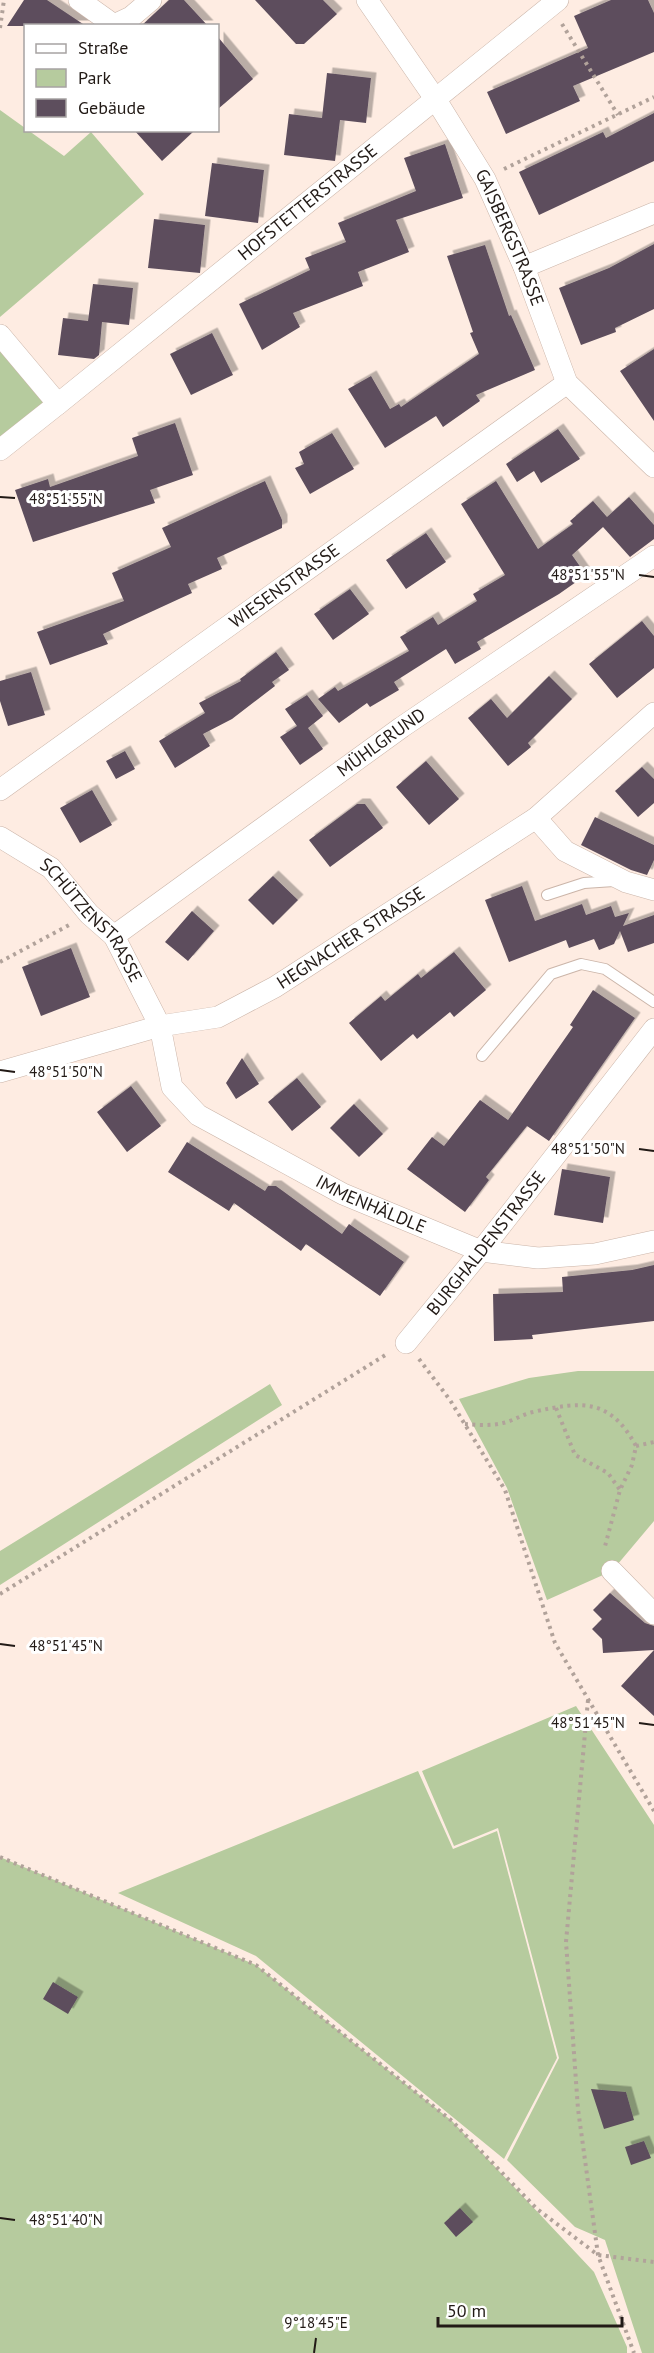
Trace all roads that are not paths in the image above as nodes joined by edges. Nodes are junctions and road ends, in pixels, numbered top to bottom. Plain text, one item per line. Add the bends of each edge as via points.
1 (79, 0) edge
2 (151, 0) edge
3 (367, 0) edge
4 (554, 3) edge
5 (113, 24) edge
6 (116, 24) edge
7 (436, 100) junction
8 (654, 213) edge
9 (524, 267) junction
10 (0, 335) edge
11 (567, 383) junction
12 (58, 404) junction
13 (0, 450) edge
14 (654, 467) edge
15 (654, 556) edge
16 (654, 713) edge
17 (0, 790) edge
18 (536, 818) junction
19 (0, 837) edge
20 (626, 882) junction
21 (654, 890) edge
22 (547, 895) dead end
23 (114, 936) junction
24 (654, 1002) edge
25 (160, 1026) junction
26 (654, 1029) edge
27 (482, 1056) dead end
28 (0, 1072) edge
29 (654, 1241) edge
30 (481, 1251) junction
31 (406, 1342) road end
32 (612, 1571) road end
33 (654, 1614) edge

1 - 5 street
2 - 6 street via 132,17
3 - 7 street, GAISBERGSTRASSE
4 - 7 street, HOFSTETTERSTRASSE
7 - 9 street, GAISBERGSTRASSE via 484,179
7 - 12 street, HOFSTETTERSTRASSE
8 - 9 street
9 - 11 street, GAISBERGSTRASSE
10 - 12 street
11 - 14 street, GAISBERGSTRASSE
11 - 17 street, WIESENSTRASSE
12 - 13 street, HOFSTETTERSTRASSE
15 - 23 street, MÜHLGRUND via 402,727
16 - 18 street, HEGNACHER STRASSE
18 - 20 street via 566,851
18 - 25 street, HEGNACHER STRASSE via 275,987 218,1017
19 - 23 street, SCHÜTZENSTRASSE via 51,868 89,914
20 - 21 street
20 - 22 lane via 584,884
23 - 25 street, SCHÜTZENSTRASSE
24 - 27 lane via 605,969 581,964 552,974
25 - 28 street, HEGNACHER STRASSE
25 - 30 street, IMMENHÄLDLE via 172,1087 198,1115 344,1194
26 - 30 street, BURGHALDENSTRASSE
29 - 30 street, IMMENHÄLDLE via 595,1254 538,1258
30 - 31 street, BURGHALDENSTRASSE
32 - 33 street

